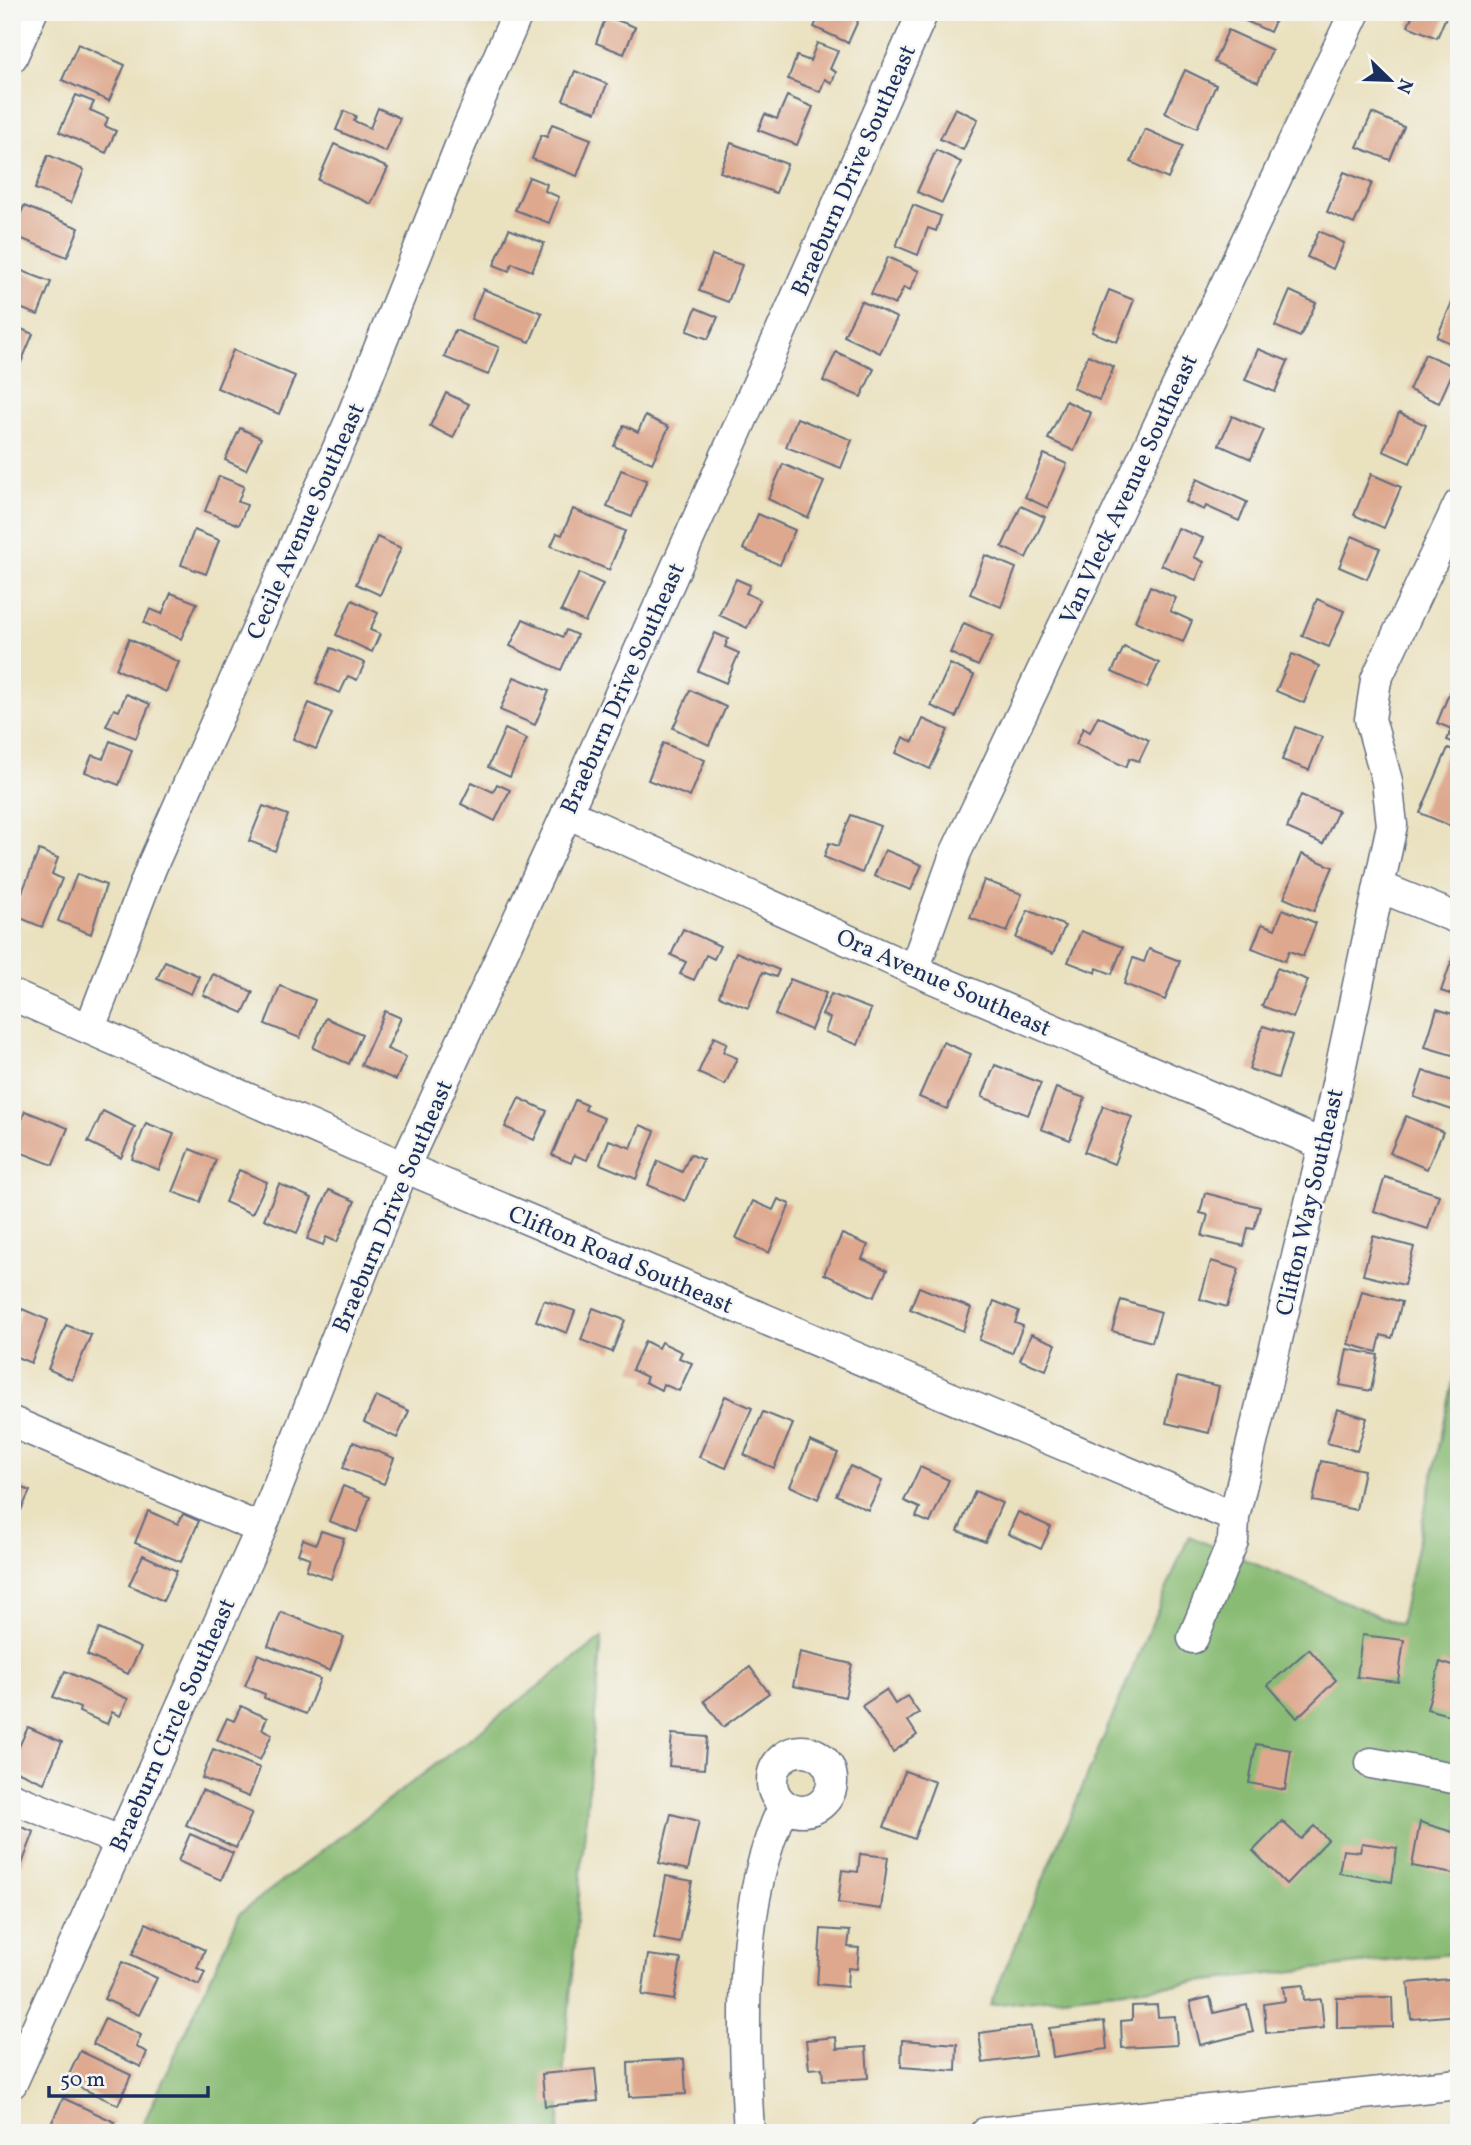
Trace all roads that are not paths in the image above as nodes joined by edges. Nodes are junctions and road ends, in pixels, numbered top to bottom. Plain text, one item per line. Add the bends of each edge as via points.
1 (32, 12) edge
2 (518, 12) edge
3 (923, 12) edge
4 (1354, 12) edge
5 (12, 57) edge
6 (1459, 504) edge
7 (566, 813) junction
8 (1380, 887) junction
9 (1459, 919) edge
10 (914, 970) junction
11 (12, 995) edge
12 (90, 1028) junction
13 (1324, 1145) junction
14 (404, 1167) junction
15 (326, 1365) joint
16 (12, 1422) edge
17 (1234, 1517) junction
18 (261, 1529) junction
19 (1192, 1638) dead end
20 (1370, 1763) dead end
21 (1459, 1779) edge
22 (12, 1798) edge
23 (784, 1805) dead end
24 (120, 1841) junction
25 (12, 2083) edge
26 (1459, 2084) edge
27 (749, 2133) edge
28 (985, 2133) edge

1 - 5 street
2 - 12 street, Cecile Avenue Southeast via 350,421 151,868
3 - 7 street, Braeburn Drive Southeast
4 - 10 street, Van Vleck Avenue Southeast via 956,852
6 - 8 street, Clifton Way Southeast via 1376,680 1370,719 1387,780 1392,825
7 - 10 street, Ora Avenue Southeast
7 - 14 street, Braeburn Drive Southeast
8 - 9 street
8 - 13 street, Clifton Way Southeast
10 - 13 street, Ora Avenue Southeast
11 - 12 street, Clifton Road Southeast
12 - 14 street, Clifton Road Southeast
13 - 17 street, Clifton Way Southeast
14 - 15 street, Braeburn Drive Southeast
14 - 17 street, Clifton Road Southeast
15 - 18 street, Braeburn Circle Southeast
16 - 18 street
17 - 19 street, Clifton Way Southeast via 1233,1541
18 - 24 street, Braeburn Circle Southeast
20 - 21 street
22 - 24 street
23 - 27 street via 768,1838 755,1895 743,2028
24 - 25 street, Braeburn Circle Southeast
26 - 28 street

